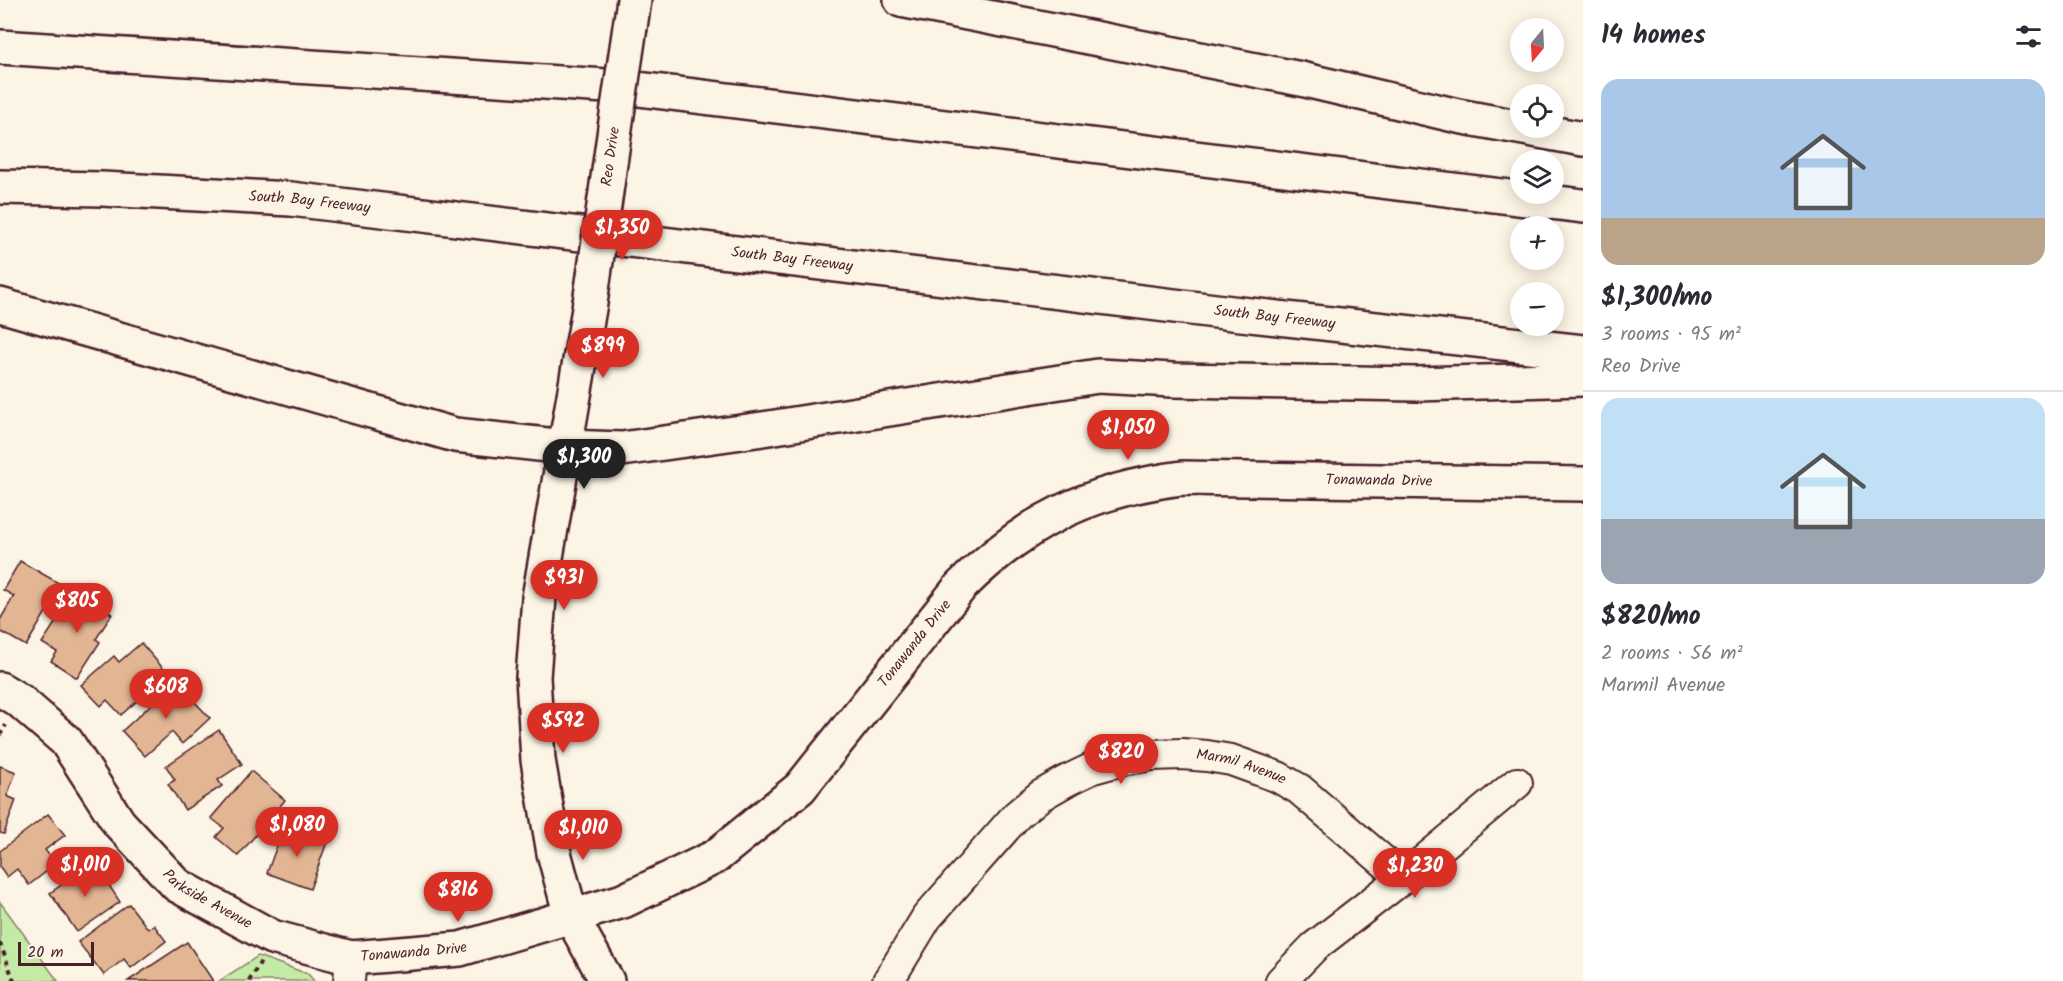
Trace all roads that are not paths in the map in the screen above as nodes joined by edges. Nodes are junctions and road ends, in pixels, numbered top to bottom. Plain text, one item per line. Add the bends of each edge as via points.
1 (901, 0) edge
2 (632, 14) edge
3 (0, 47) edge
4 (1583, 139) edge
5 (0, 187) edge
6 (1583, 206) edge
7 (0, 305) edge
8 (1583, 352) edge
9 (1583, 379) edge
10 (566, 447) junction
11 (1583, 484) edge
12 (0, 689) edge
13 (1517, 783) dead end
14 (1403, 878) junction
15 (571, 916) junction
16 (350, 969) edge
17 (607, 981) edge
18 (888, 981) edge
19 (1281, 981) edge

1 - 4 main road
2 - 10 main road, Reo Drive, bridge
3 - 6 main road via 622,87
5 - 8 main road, South Bay Freeway via 291,200
7 - 10 main road via 455,435
9 - 10 main road via 1417,384 1098,376 622,449
10 - 15 main road, Reo Drive via 539,598 534,677 538,760 554,853
11 - 15 main road, Tonawanda Drive via 1182,478 1090,498 1008,543 961,586 800,788 715,856 623,901
12 - 16 main road, Parkside Avenue via 20,700 66,741 119,823 177,885 272,937
13 - 14 street
14 - 18 street, Marmil Avenue via 1299,789 1278,777 1207,756 1152,755 1122,760 1066,781 1017,815 927,916
14 - 19 street via 1314,947
15 - 16 main road, Tonawanda Drive via 459,949
15 - 17 main road, Reo Drive

